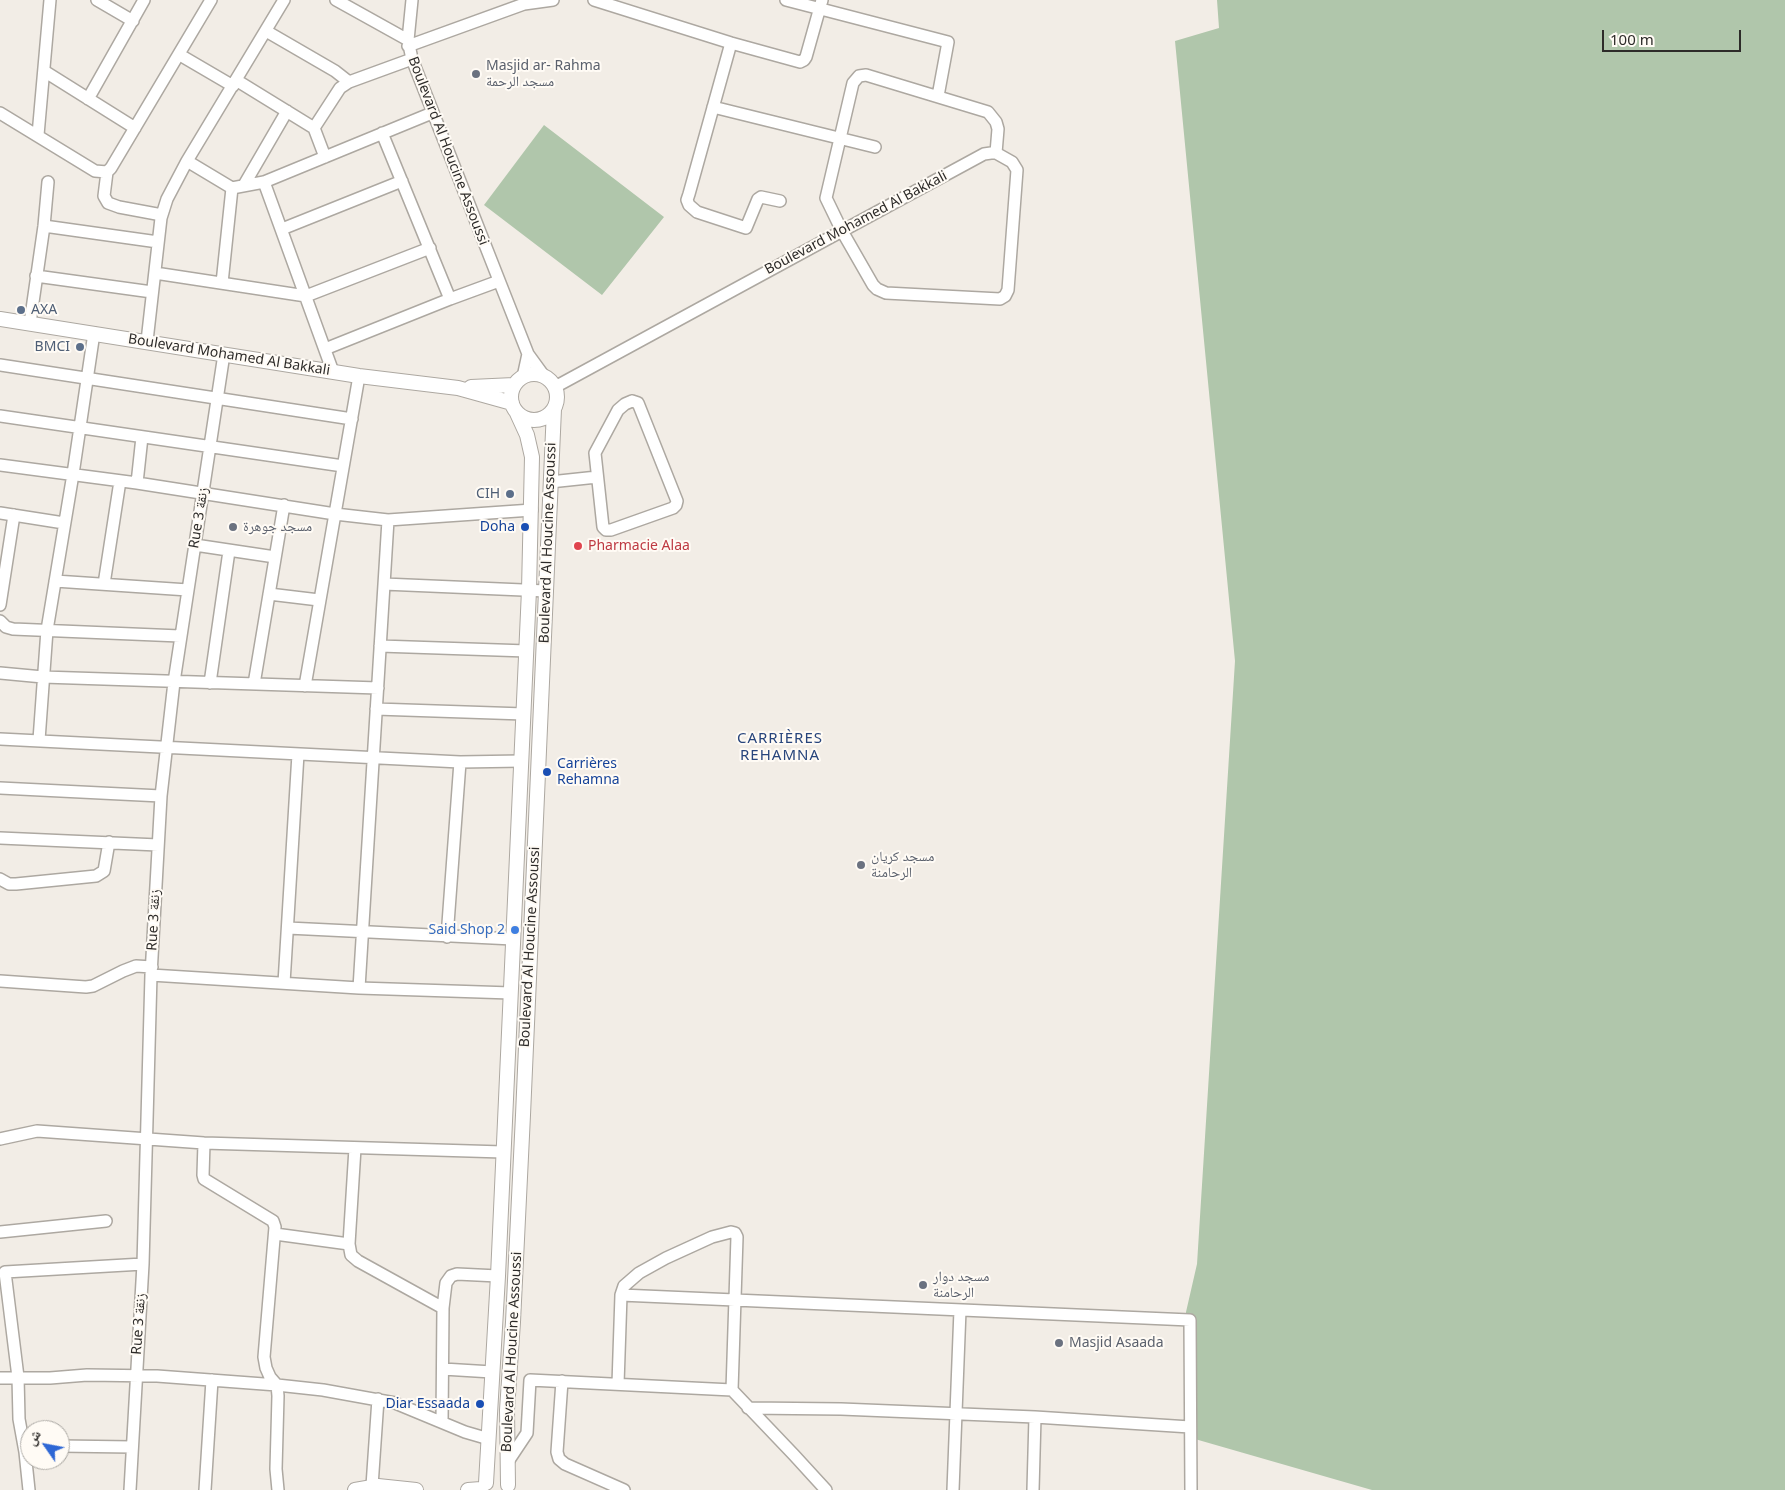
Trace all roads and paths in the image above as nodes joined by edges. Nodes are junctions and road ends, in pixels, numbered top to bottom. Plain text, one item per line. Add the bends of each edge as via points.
1 (50, 0) edge
2 (97, 0) edge
3 (144, 0) edge
4 (212, 0) edge
5 (284, 0) edge
6 (336, 0) edge
7 (412, 0) edge
8 (553, 0) edge
9 (594, 0) edge
10 (786, 0) edge
11 (538, 1) edge
12 (821, 4) edge
13 (133, 21) junction
14 (266, 31) junction
15 (408, 43) junction
16 (731, 43) junction
17 (180, 55) junction
18 (412, 59) junction
19 (44, 71) junction
20 (349, 82) junction
21 (234, 83) junction
22 (938, 96) junction
23 (88, 99) junction
24 (713, 107) junction
25 (287, 112) junction
26 (0, 113) edge
27 (432, 113) junction
28 (135, 128) junction
29 (314, 128) junction
30 (382, 133) junction
31 (38, 135) junction
32 (840, 138) junction
33 (875, 147) dead end
34 (996, 154) junction
35 (325, 157) junction
36 (187, 161) junction
37 (107, 172) junction
38 (402, 181) junction
39 (48, 182) dead end
40 (264, 182) junction
41 (244, 185) junction
42 (232, 188) junction
43 (780, 201) dead end
44 (162, 215) junction
45 (44, 226) junction
46 (282, 229) junction
47 (842, 231) junction
48 (158, 242) junction
49 (430, 248) junction
50 (154, 273) junction
51 (36, 276) junction
52 (499, 281) junction
53 (222, 283) junction
54 (152, 292) junction
55 (306, 296) junction
56 (450, 299) junction
57 (0, 319) edge
58 (30, 323) junction
59 (94, 333) junction
60 (147, 341) junction
61 (325, 349) junction
62 (224, 354) junction
63 (528, 354) junction
64 (0, 365) edge
65 (334, 372) junction
66 (359, 376) junction
67 (544, 376) junction
68 (87, 378) junction
69 (518, 381) junction
70 (555, 387) junction
71 (458, 388) junction
72 (218, 398) junction
73 (514, 407) junction
74 (554, 409) junction
75 (0, 416) edge
76 (352, 419) junction
77 (79, 428) junction
78 (142, 437) junction
79 (211, 446) junction
80 (0, 465) edge
81 (343, 466) junction
82 (73, 474) junction
83 (597, 477) junction
84 (120, 481) junction
85 (137, 482) junction
86 (550, 482) junction
87 (203, 493) junction
88 (284, 505) junction
89 (532, 510) junction
90 (0, 512) edge
91 (335, 514) junction
92 (14, 515) junction
93 (388, 520) junction
94 (64, 523) junction
95 (195, 545) junction
96 (229, 551) junction
97 (276, 557) junction
98 (55, 581) junction
99 (104, 584) junction
100 (384, 584) junction
101 (1, 589) edge
102 (188, 590) junction
103 (530, 590) junction
104 (546, 591) junction
105 (269, 594) junction
106 (319, 600) junction
107 (0, 606) edge
108 (0, 621) edge
109 (47, 630) junction
110 (180, 636) junction
111 (380, 646) junction
112 (527, 651) junction
113 (0, 673) edge
114 (43, 677) junction
115 (174, 682) junction
116 (210, 683) junction
117 (254, 684) junction
118 (304, 686) junction
119 (378, 688) junction
120 (376, 709) junction
121 (524, 714) junction
122 (0, 739) edge
123 (39, 740) junction
124 (167, 747) junction
125 (298, 754) junction
126 (373, 757) junction
127 (522, 761) junction
128 (460, 762) junction
129 (0, 788) edge
130 (161, 796) junction
131 (0, 838) edge
132 (109, 842) junction
133 (158, 845) junction
134 (0, 879) edge
135 (288, 928) junction
136 (362, 932) junction
137 (447, 937) junction
138 (513, 939) junction
139 (151, 971) junction
140 (0, 981) edge
141 (284, 983) junction
142 (358, 988) junction
143 (511, 993) junction
144 (0, 1139) edge
145 (148, 1139) junction
146 (204, 1143) junction
147 (356, 1148) junction
148 (503, 1152) junction
149 (106, 1221) dead end
150 (0, 1232) edge
151 (275, 1234) junction
152 (349, 1244) junction
153 (143, 1264) junction
154 (498, 1276) junction
155 (620, 1295) junction
156 (736, 1300) junction
157 (443, 1308) junction
158 (960, 1310) junction
159 (443, 1369) junction
160 (492, 1372) junction
161 (136, 1375) junction
162 (18, 1377) junction
163 (0, 1378) edge
164 (212, 1380) junction
165 (562, 1382) junction
166 (277, 1384) junction
167 (618, 1384) junction
168 (732, 1390) junction
169 (378, 1399) junction
170 (748, 1408) junction
171 (956, 1414) junction
172 (1035, 1418) junction
173 (442, 1422) junction
174 (20, 1425) edge
175 (1190, 1426) junction
176 (489, 1439) junction
177 (70, 1446) edge
178 (132, 1447) junction
179 (507, 1463) junction
180 (28, 1470) edge
181 (372, 1486) junction
182 (479, 1488) edge
183 (511, 1489) edge
184 (29, 1490) edge
185 (130, 1490) edge
186 (205, 1490) edge
187 (278, 1490) edge
188 (355, 1490) edge
189 (416, 1490) edge
190 (624, 1490) edge
191 (826, 1490) edge
192 (953, 1490) edge
193 (1033, 1490) edge
194 (1191, 1490) edge

1 - 19 street
2 - 13 street
3 - 13 street
4 - 17 street
5 - 14 street
6 - 15 street
7 - 15 street, Boulevard Al Houcine Assoussi
8 - 11 street
9 - 16 street
10 - 12 street
11 - 15 street
12 - 16 street via 804,60 800,62
12 - 22 street via 948,42
13 - 23 street
14 - 20 street via 336,71
14 - 21 street
15 - 18 street, Boulevard Al Houcine Assoussi
16 - 24 street
17 - 21 street
17 - 28 street
18 - 20 street
18 - 27 street, Boulevard Al Houcine Assoussi
19 - 23 street
19 - 31 street
20 - 29 street via 332,98
21 - 25 street
21 - 36 street
22 - 32 street via 866,75 859,76 853,83
22 - 34 street via 982,109 993,116 998,129
23 - 28 street
24 - 32 street
24 - 43 street via 687,200 689,205 697,212 746,228 758,199
25 - 29 street
25 - 41 street
26 - 31 street
27 - 30 street
27 - 52 street, Boulevard Al Houcine Assoussi
28 - 37 street
29 - 35 street
30 - 35 street
30 - 38 street
31 - 37 street via 95,171
32 - 33 street
32 - 47 street via 826,198
34 - 47 street, Boulevard Mohamed Al Bakkali via 984,154
34 - 47 street via 1012,162 1017,170 1008,290 1000,299 881,292 873,285
35 - 40 street
36 - 42 street
36 - 44 street
37 - 44 street via 104,196 108,203
38 - 46 street
38 - 49 street
39 - 45 street
40 - 41 street
40 - 46 street
41 - 42 street
42 - 53 street
44 - 48 street
45 - 48 street
45 - 51 street
46 - 55 street
47 - 70 street, Boulevard Mohamed Al Bakkali
48 - 50 street
49 - 55 street
49 - 56 street
50 - 53 street
50 - 54 street
51 - 54 street
51 - 58 street
52 - 56 street
52 - 63 street, Boulevard Al Houcine Assoussi
53 - 55 street
54 - 60 street
55 - 61 street
56 - 61 street
57 - 58 street, Boulevard Mohamed Al Bakkali
58 - 59 street, Boulevard Mohamed Al Bakkali
59 - 60 street, Boulevard Mohamed Al Bakkali
59 - 68 street
60 - 62 street, Boulevard Mohamed Al Bakkali
61 - 65 street
62 - 65 street, Boulevard Mohamed Al Bakkali
62 - 72 street, Rue 3 زنقة
63 - 67 street, Boulevard Al Houcine Assoussi
63 - 69 street
64 - 68 street
65 - 66 street, Boulevard Mohamed Al Bakkali
66 - 71 street, Boulevard Mohamed Al Bakkali
66 - 76 street
67 - 69 street via 533,374
67 - 70 street
68 - 72 street
68 - 77 street
69 - 71 street, Boulevard Mohamed Al Bakkali
69 - 73 street via 512,394
70 - 74 street via 557,401
71 - 73 street, Boulevard Mohamed Al Bakkali
72 - 76 street
72 - 79 street, Rue 3 زنقة
73 - 74 street via 526,418 538,420
73 - 89 street, Boulevard Al Houcine Assoussi via 527,435 532,457
74 - 86 street, Boulevard Al Houcine Assoussi
75 - 77 street
76 - 81 street
77 - 78 street
77 - 82 street
78 - 79 street
78 - 85 street
79 - 81 street
79 - 87 street, Rue 3 زنقة
80 - 82 street
81 - 91 street
82 - 84 street
82 - 94 street
83 - 83 street via 606,530 676,505 636,401 618,410 597,448
83 - 86 street
84 - 85 street
84 - 99 street
85 - 87 street
86 - 104 street, Boulevard Al Houcine Assoussi
87 - 88 street
87 - 95 street, Rue 3 زنقة
88 - 91 street
88 - 97 street
89 - 93 street
89 - 103 street, Boulevard Al Houcine Assoussi
90 - 92 street
91 - 93 street
91 - 106 street
92 - 94 street
92 - 101 street
93 - 100 street
94 - 98 street
95 - 96 street
95 - 102 street, Rue 3 زنقة
96 - 97 street
96 - 116 street
97 - 105 street
98 - 99 street
98 - 109 street
99 - 102 street
100 - 103 street
100 - 111 street
101 - 107 street
102 - 110 street, Rue 3 زنقة
103 - 104 street
103 - 112 street, Boulevard Al Houcine Assoussi
104 - 179 street, Boulevard Al Houcine Assoussi
105 - 106 street
105 - 117 street
106 - 118 street
108 - 109 street via 10,629
109 - 110 street
109 - 114 street
110 - 115 street, Rue 3 زنقة
111 - 112 street
111 - 119 street
112 - 121 street, Boulevard Al Houcine Assoussi
113 - 114 street
114 - 115 street
114 - 123 street
115 - 116 street
115 - 124 street, Rue 3 زنقة
116 - 117 street
117 - 118 street
118 - 119 street
119 - 120 street
120 - 121 street
120 - 126 street
121 - 127 street, Boulevard Al Houcine Assoussi
122 - 123 street
123 - 124 street
124 - 125 street
124 - 130 street, Rue 3 زنقة
125 - 126 street
125 - 135 street
126 - 128 street
126 - 136 street
127 - 128 street
127 - 138 street, Boulevard Al Houcine Assoussi
128 - 137 street
129 - 130 street
130 - 133 street, Rue 3 زنقة
131 - 132 street
132 - 133 street
132 - 134 street via 104,871 96,876 16,884
133 - 139 street, Rue 3 زنقة
135 - 136 street
135 - 141 street
136 - 137 street
136 - 142 street
137 - 138 street
138 - 143 street, Boulevard Al Houcine Assoussi
139 - 140 street via 136,966 86,987
139 - 141 street
139 - 145 street, Rue 3 زنقة
141 - 142 street
142 - 143 street
143 - 148 street, Boulevard Al Houcine Assoussi
144 - 145 street via 36,1131
145 - 146 street
145 - 153 street, Rue 3 زنقة
146 - 147 street
146 - 151 street via 204,1180 271,1220
147 - 148 street
147 - 152 street
148 - 154 street, Boulevard Al Houcine Assoussi
149 - 150 street
151 - 152 street
151 - 166 street via 264,1357 268,1373
152 - 157 street via 354,1259
153 - 161 street, Rue 3 زنقة
153 - 162 street via 5,1272
154 - 157 street via 454,1275 445,1286
154 - 160 street, Boulevard Al Houcine Assoussi
155 - 156 street
155 - 156 street via 627,1282 643,1270 712,1237 732,1232 737,1237
155 - 167 street
156 - 158 street
156 - 168 street
157 - 159 street
158 - 171 street
158 - 175 street via 1190,1320
159 - 160 street
159 - 173 street
160 - 176 street, Boulevard Al Houcine Assoussi
161 - 162 street
161 - 164 street
161 - 178 street, Rue 3 زنقة
162 - 163 street
162 - 174 street
164 - 166 street
164 - 186 street
165 - 167 street
165 - 179 street via 530,1380 527,1432
165 - 190 street via 559,1459
166 - 169 street
166 - 187 street
167 - 168 street
168 - 170 street
169 - 173 street
169 - 181 street
170 - 171 street
170 - 191 street
171 - 172 street
171 - 192 street
172 - 175 street
172 - 193 street
173 - 176 street
175 - 194 street
176 - 182 street, Boulevard Al Houcine Assoussi
177 - 178 street
178 - 185 street, Rue 3 زنقة
179 - 183 street, Boulevard Al Houcine Assoussi
180 - 184 street
181 - 188 street
181 - 189 street
182 - 183 street via 495,1480

